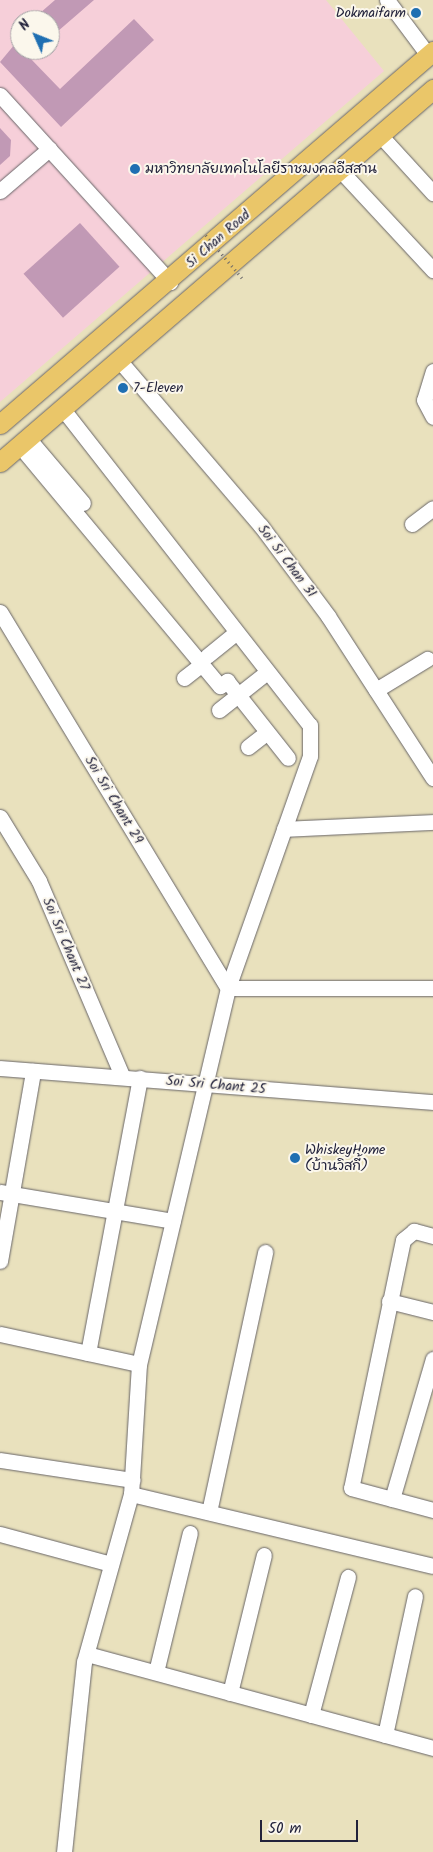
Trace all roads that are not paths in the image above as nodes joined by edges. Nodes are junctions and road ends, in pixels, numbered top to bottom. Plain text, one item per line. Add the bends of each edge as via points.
1 (387, 0) edge
2 (431, 53) edge
3 (433, 90) edge
4 (0, 95) edge
5 (380, 135) junction
6 (49, 149) junction
7 (340, 170) junction
8 (0, 191) edge
9 (433, 193) edge
10 (433, 270) edge
11 (170, 282) junction
12 (119, 360) junction
13 (433, 371) edge
14 (62, 408) junction
15 (433, 417) edge
16 (0, 424) edge
17 (24, 442) junction
18 (0, 462) edge
19 (433, 508) edge
20 (412, 524) dead end
21 (0, 612) edge
22 (232, 636) dead end
23 (427, 658) dead end
24 (204, 660) junction
25 (221, 674) dead end
26 (262, 676) dead end
27 (184, 678) dead end
28 (376, 690) junction
29 (238, 695) junction
30 (219, 710) dead end
31 (267, 732) junction
32 (248, 747) dead end
33 (288, 758) dead end
34 (433, 778) edge
35 (0, 817) edge
36 (433, 822) edge
37 (284, 829) junction
38 (228, 988) junction
39 (433, 988) edge
40 (0, 1068) edge
41 (33, 1071) junction
42 (122, 1076) junction
43 (140, 1078) junction
44 (202, 1085) junction
45 (433, 1102) edge
46 (6, 1193) edge
47 (118, 1212) junction
48 (173, 1221) junction
49 (433, 1236) edge
50 (265, 1252) dead end
51 (0, 1261) edge
52 (390, 1301) junction
53 (433, 1312) edge
54 (0, 1334) edge
55 (88, 1353) junction
56 (433, 1359) edge
57 (139, 1364) junction
58 (0, 1460) edge
59 (132, 1487) junction
60 (392, 1499) junction
61 (433, 1510) edge
62 (209, 1512) junction
63 (190, 1533) dead end
64 (0, 1534) edge
65 (264, 1556) dead end
66 (111, 1564) junction
67 (433, 1566) edge
68 (348, 1577) dead end
69 (415, 1596) dead end
70 (87, 1654) junction
71 (156, 1672) junction
72 (230, 1693) junction
73 (311, 1715) junction
74 (385, 1735) junction
75 (433, 1748) edge
76 (64, 1852) edge

1 - 2 street
2 - 11 main road, Si Chan Road
3 - 5 main road, Si Chan Road
4 - 6 street
5 - 7 main road, Si Chan Road
5 - 9 street
6 - 8 street
6 - 11 street
7 - 10 street
7 - 12 main road, Si Chan Road
11 - 16 main road, Si Chan Road
12 - 14 main road, Si Chan Road
12 - 28 street, Soi Si Chan 31 via 261,526
13 - 15 street via 424,400
14 - 17 main road, Si Chan Road
14 - 37 street via 310,725 310,756
17 - 18 main road, Si Chan Road
17 - 24 street
19 - 20 street
21 - 38 street, Soi Sri Chant 29
22 - 24 street
23 - 28 street
24 - 25 street
24 - 27 street
24 - 29 street via 220,686 227,681
26 - 29 street
28 - 34 street, Soi Si Chan 31
29 - 30 street
29 - 31 street
31 - 32 street
31 - 33 street
35 - 42 street, Soi Sri Chant 27 via 39,881
36 - 37 street
37 - 38 street
38 - 39 street
38 - 44 street
40 - 41 street, Soi Sri Chant 25
41 - 42 street, Soi Sri Chant 25
41 - 46 street
42 - 43 street, Soi Sri Chant 25
43 - 44 street, Soi Sri Chant 25
43 - 47 street
44 - 45 street, Soi Sri Chant 25
44 - 48 street
46 - 47 street
46 - 51 street
47 - 48 street
47 - 55 street
48 - 57 street
49 - 52 street via 414,1231 403,1240
50 - 62 street
52 - 53 street
52 - 60 street via 351,1488
54 - 55 street
55 - 57 street
56 - 60 street
57 - 59 street
58 - 59 street
59 - 62 street
59 - 66 street
60 - 61 street
62 - 67 street
63 - 71 street
64 - 66 street
65 - 72 street
66 - 70 street
68 - 73 street
69 - 74 street
70 - 71 street
70 - 76 street
71 - 72 street
72 - 73 street
73 - 74 street
74 - 75 street

